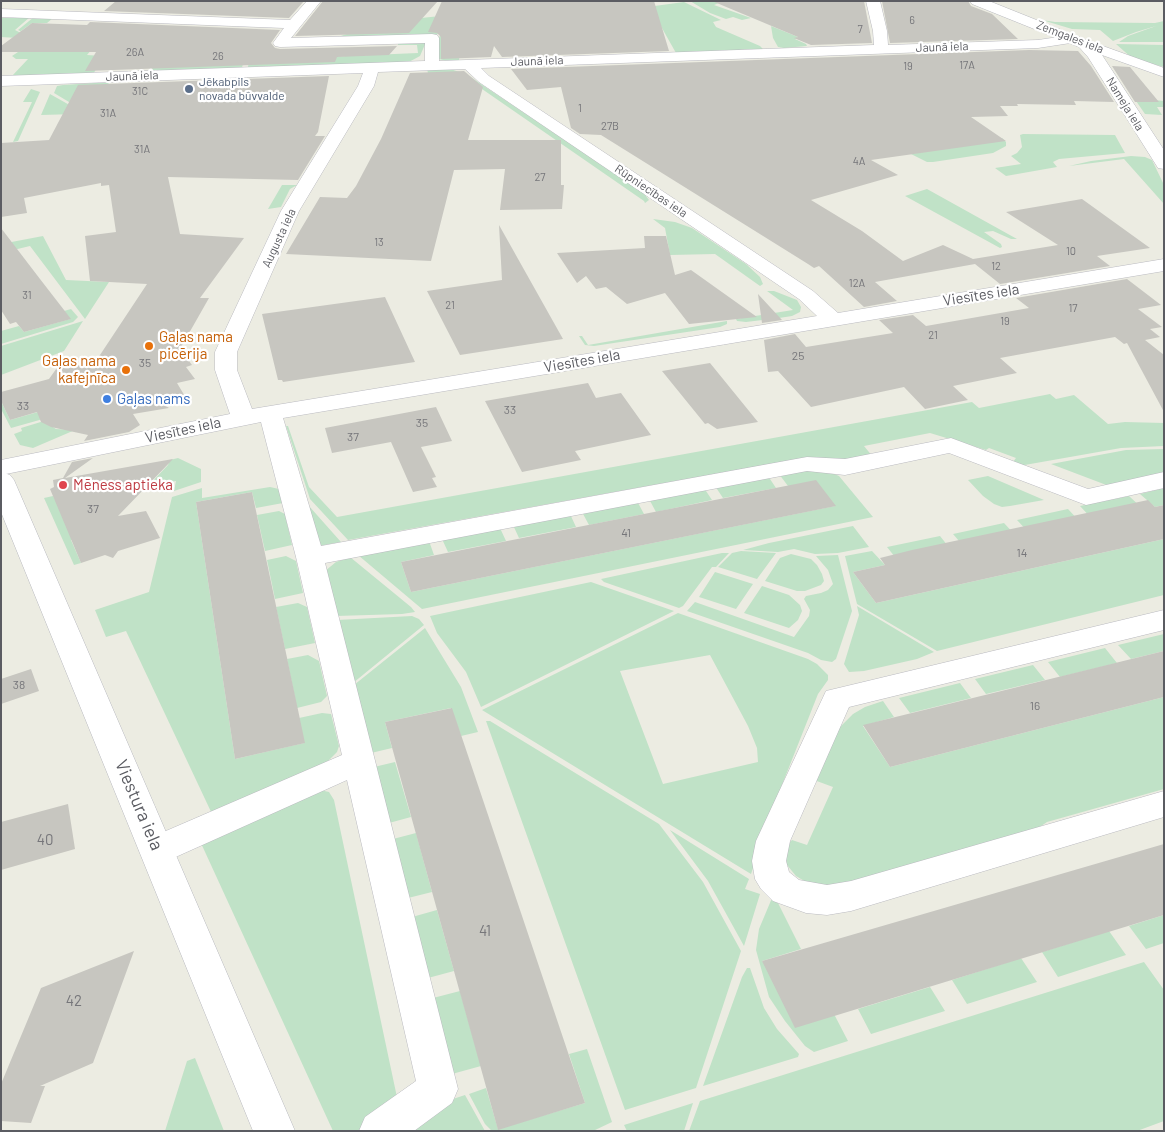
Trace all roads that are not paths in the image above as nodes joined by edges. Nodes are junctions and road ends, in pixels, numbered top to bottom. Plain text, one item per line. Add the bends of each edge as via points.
1 (314, 1) edge
2 (872, 1) edge
3 (977, 1) edge
4 (1, 13) edge
5 (294, 24) junction
6 (1078, 42) junction
7 (881, 48) junction
8 (471, 63) junction
9 (432, 65) junction
10 (370, 67) junction
11 (1164, 73) edge
12 (1, 80) edge
13 (1164, 164) edge
14 (1164, 265) edge
15 (832, 320) junction
16 (257, 415) junction
17 (1, 468) edge
18 (1, 480) edge
19 (1164, 480) edge
20 (310, 557) junction
21 (1164, 620) edge
22 (359, 761) junction
23 (1164, 804) edge
24 (157, 850) junction
25 (274, 1131) edge
26 (380, 1131) edge

1 - 5 street
2 - 7 street
3 - 6 street, Zemgales iela
4 - 5 street
5 - 9 street via 280,43 432,38
6 - 7 street, Jaunā iela
6 - 11 street, Zemgales iela
6 - 13 street, Nameja iela via 1094,55
7 - 8 street, Jaunā iela
8 - 9 street, Jaunā iela
8 - 15 street, Rūpniecības iela via 484,79 806,295
9 - 10 street, Jaunā iela
10 - 12 street, Jaunā iela
10 - 16 street, Augusta iela via 366,86 290,211 226,352 226,370
14 - 15 street, Viesītes iela
15 - 16 street, Viesītes iela
16 - 17 street, Viesītes iela
16 - 20 street, Augusta iela
18 - 24 street, Viestura iela
19 - 20 street via 1086,497 951,445 845,467 807,464
20 - 22 street, Augusta iela
21 - 23 street via 837,699 773,841 769,861 773,879 786,891 806,898 827,900 851,896
22 - 24 street
22 - 26 street, Augusta iela via 438,1089
24 - 25 street, Viestura iela

